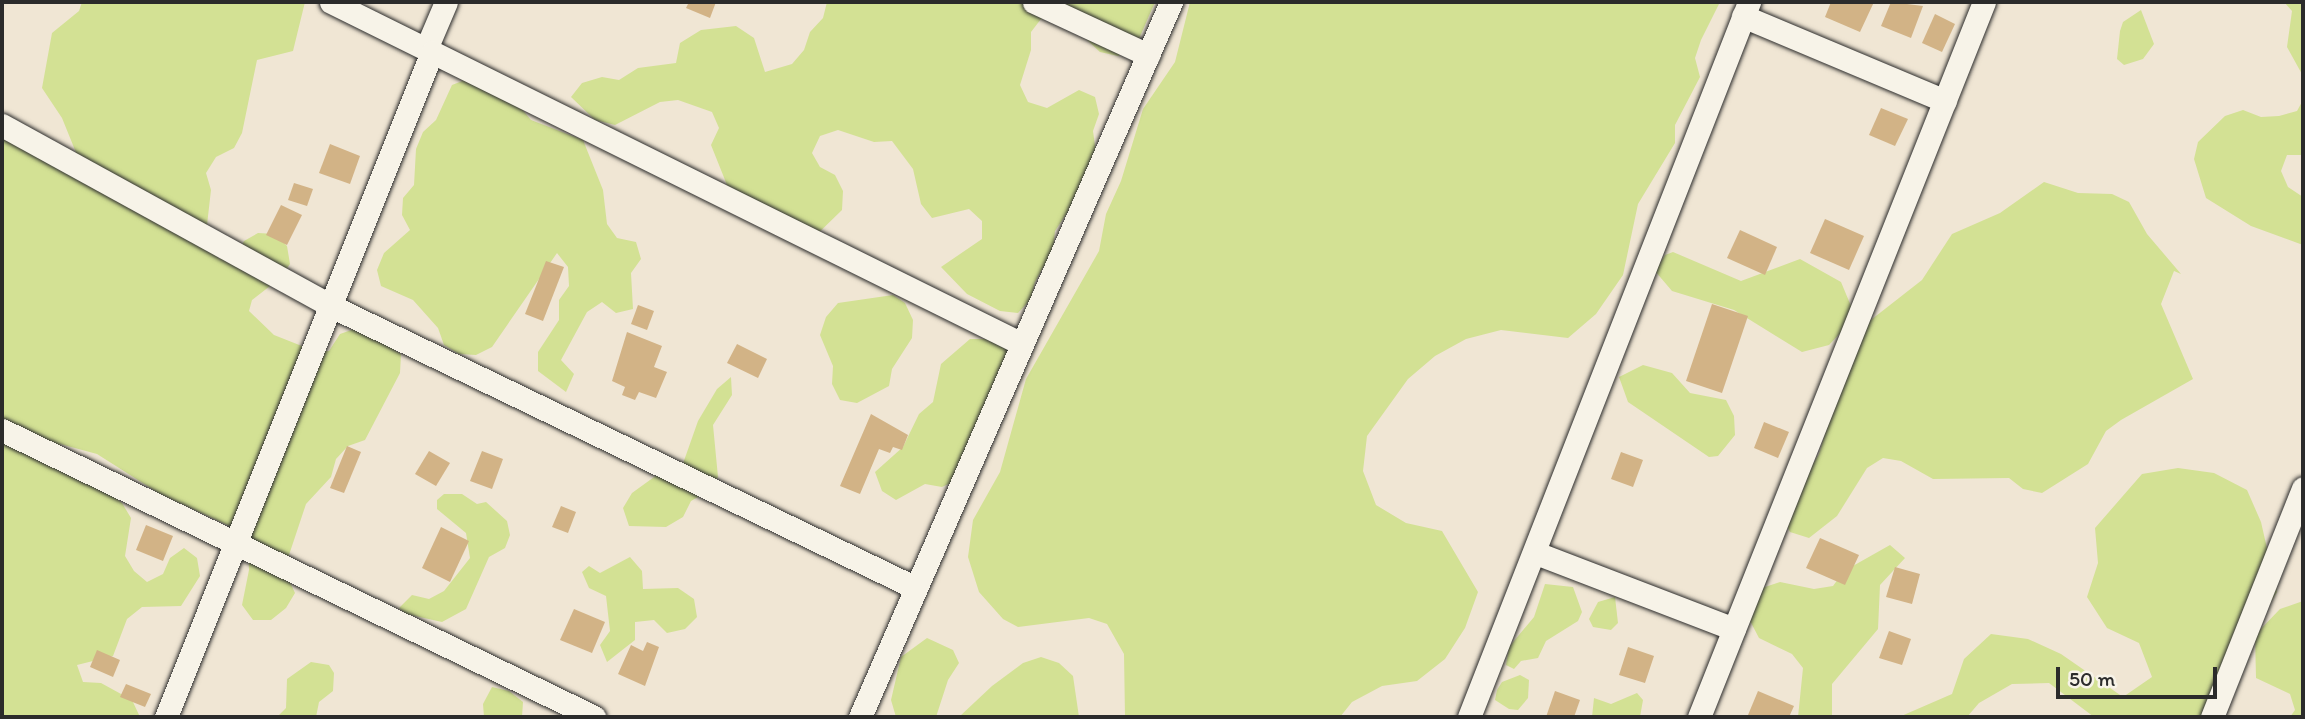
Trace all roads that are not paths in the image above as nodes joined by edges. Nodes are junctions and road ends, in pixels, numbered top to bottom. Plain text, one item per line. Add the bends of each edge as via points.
1 (331, 2) edge
2 (446, 2) edge
3 (1034, 2) edge
4 (1171, 2) edge
5 (1984, 2) edge
6 (1746, 9) edge
7 (429, 51) junction
8 (1148, 55) junction
9 (1945, 101) junction
10 (2, 125) edge
11 (331, 306) junction
12 (1022, 344) junction
13 (2, 430) edge
14 (2303, 488) edge
15 (235, 543) junction
16 (1536, 553) junction
17 (916, 588) junction
18 (1734, 629) junction
19 (166, 717) edge
20 (594, 717) edge
21 (860, 717) edge
22 (1469, 717) edge
23 (1699, 717) edge
24 (2212, 717) edge

1 - 7 street
2 - 7 street
3 - 8 street
4 - 8 street
5 - 9 street
6 - 9 street
6 - 16 street
7 - 11 street
7 - 12 street
8 - 12 street
9 - 18 street
10 - 11 street
11 - 15 street
11 - 17 street
12 - 17 street
13 - 15 street
14 - 24 street
15 - 19 street
15 - 20 street
16 - 18 street
16 - 22 street
17 - 21 street
18 - 23 street

